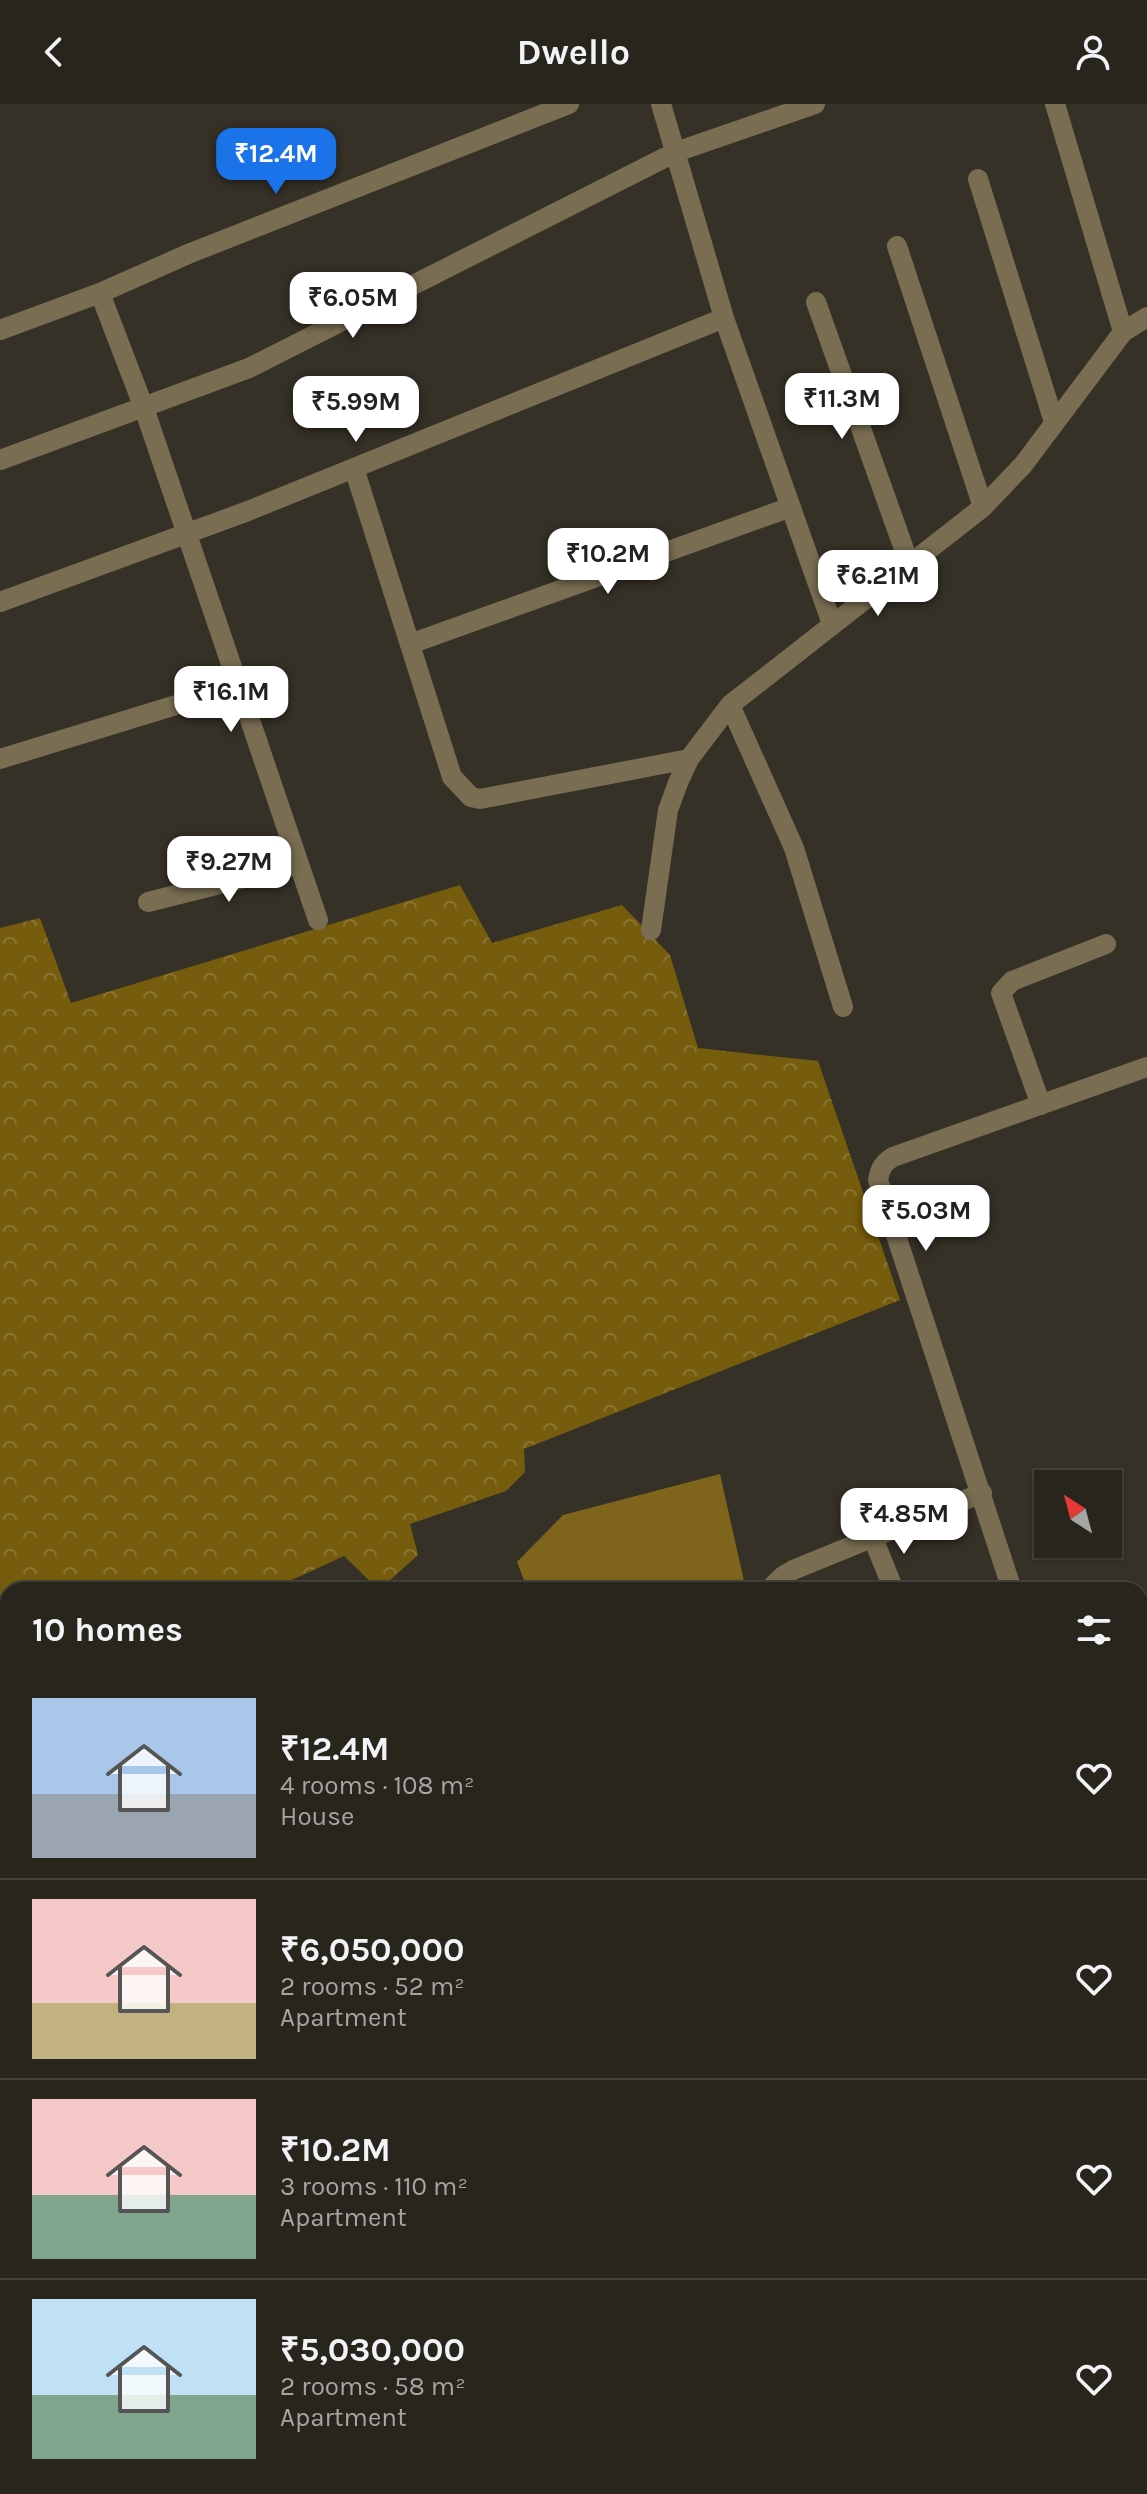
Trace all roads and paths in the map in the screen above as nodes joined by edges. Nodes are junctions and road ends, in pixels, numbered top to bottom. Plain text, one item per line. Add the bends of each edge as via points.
1 (569, 104) edge
2 (661, 104) edge
3 (815, 104) edge
4 (1055, 104) edge
5 (676, 152) junction
6 (978, 179) dead end
7 (897, 246) dead end
8 (100, 293) junction
9 (816, 302) dead end
10 (1147, 317) edge
11 (724, 318) junction
12 (0, 330) edge
13 (1123, 332) junction
14 (144, 408) junction
15 (1054, 422) junction
16 (0, 460) edge
17 (354, 468) junction
18 (791, 507) junction
19 (983, 507) junction
20 (186, 534) junction
21 (910, 566) junction
22 (0, 602) edge
23 (832, 624) junction
24 (410, 644) junction
25 (238, 686) junction
26 (730, 705) junction
27 (0, 759) edge
28 (689, 759) junction
29 (299, 864) junction
30 (148, 902) dead end
31 (318, 920) dead end
32 (651, 930) dead end
33 (1106, 944) dead end
34 (843, 1007) dead end
35 (1147, 1067) edge
36 (1041, 1105) junction
37 (982, 1493) junction
38 (873, 1538) junction
39 (777, 1582) edge
40 (891, 1582) edge
41 (1010, 1582) edge

1 - 8 street
2 - 5 street
3 - 5 street
4 - 13 street
5 - 11 street
5 - 14 street via 249,368
6 - 15 street
7 - 19 street
8 - 12 street
8 - 14 street
9 - 21 street
10 - 13 street
11 - 17 street
11 - 18 street
13 - 15 street
14 - 16 street
14 - 20 street
15 - 19 street
17 - 20 street
17 - 24 street
18 - 23 street
18 - 24 street
19 - 21 street
20 - 22 street
20 - 25 street
21 - 23 street
23 - 26 street
24 - 28 street via 452,777 471,797
25 - 27 street
25 - 29 street
26 - 28 street
26 - 34 street via 794,848
28 - 32 street via 668,810
29 - 30 street
29 - 31 street
33 - 36 street via 1012,981 1001,993
35 - 36 street
36 - 37 street via 893,1157 878,1180
37 - 38 street
37 - 41 street
38 - 39 street via 793,1570
38 - 40 street

